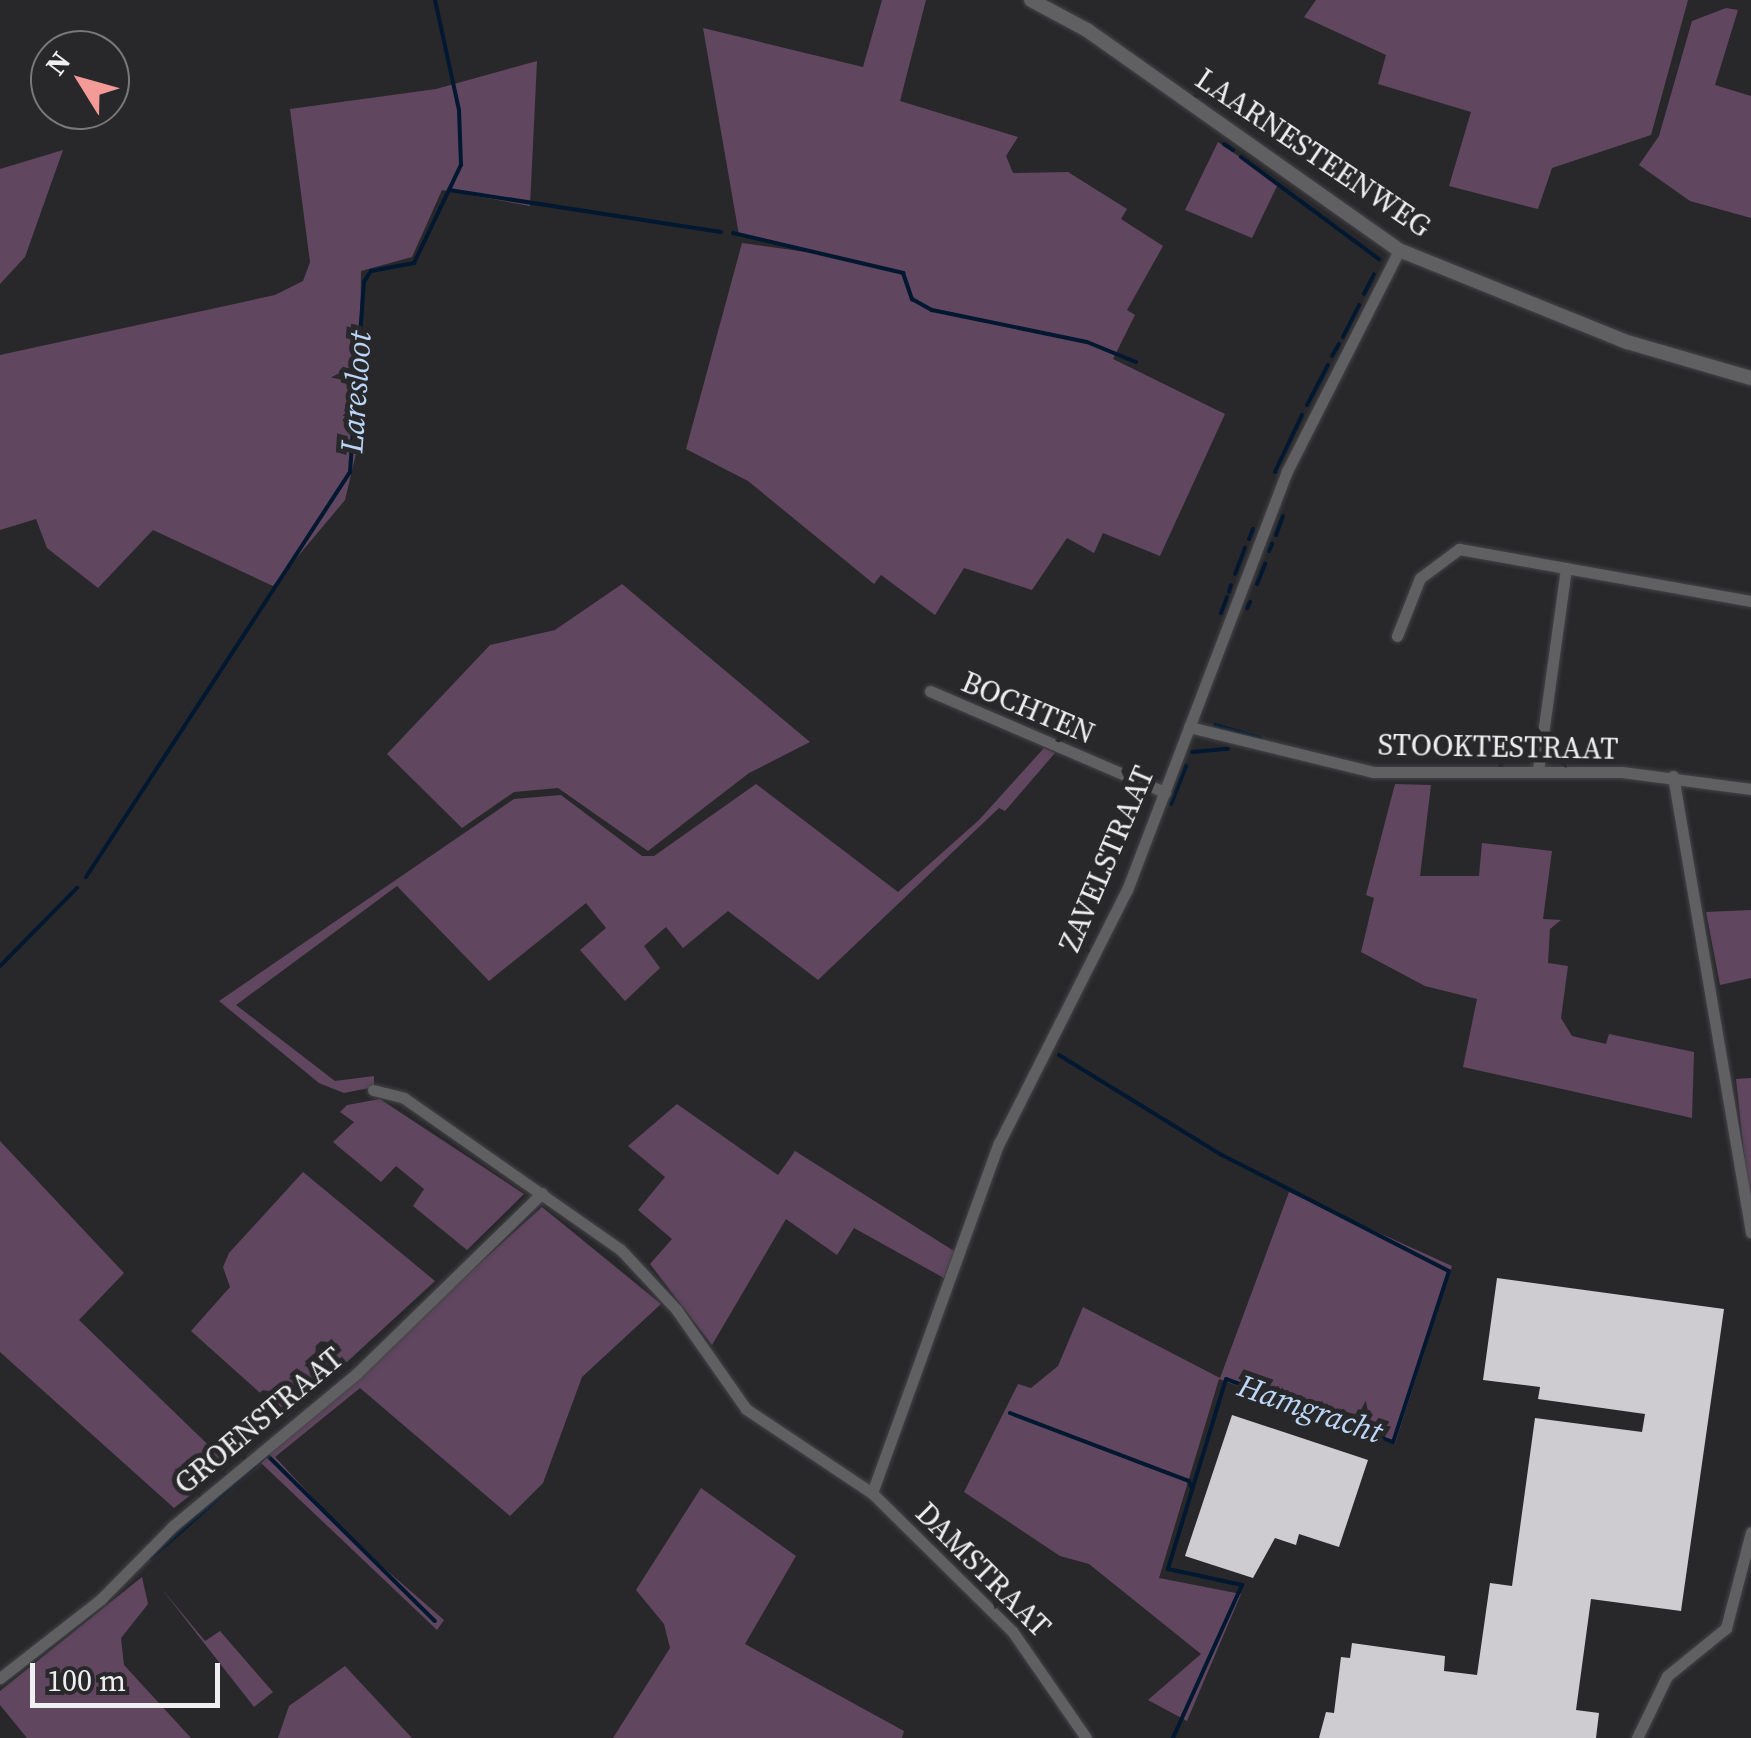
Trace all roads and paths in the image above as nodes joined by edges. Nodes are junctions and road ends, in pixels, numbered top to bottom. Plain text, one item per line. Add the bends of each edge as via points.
1 (1030, 0) edge
2 (1399, 250) junction
3 (1751, 378) edge
4 (1566, 568) junction
5 (1751, 600) edge
6 (1397, 636) dead end
7 (930, 691) dead end
8 (1189, 728) junction
9 (1538, 770) junction
10 (1673, 776) junction
11 (1751, 788) edge
12 (1165, 792) junction
13 (374, 1090) dead end
14 (542, 1193) junction
15 (1751, 1232) edge
16 (872, 1492) junction
17 (1751, 1532) edge
18 (0, 1678) edge
19 (1086, 1738) edge
20 (1637, 1738) edge

1 - 2 street, LAARNESTEENWEG via 1087,30
2 - 3 street, LAARNESTEENWEG via 1627,342
2 - 8 street, ZAVELSTRAAT via 1287,470
4 - 5 street
4 - 6 street via 1460,549 1420,578
4 - 9 street
7 - 12 street, BOCHTEN
8 - 9 street, STOOKTESTRAAT via 1373,772
8 - 12 street, ZAVELSTRAAT
9 - 10 street, STOOKTESTRAAT
10 - 11 street, STOOKTESTRAAT
10 - 15 street
12 - 16 street, ZAVELSTRAAT via 1127,890 999,1143
13 - 14 street, DAMSTRAAT via 404,1098
14 - 16 street, DAMSTRAAT via 649,1277 759,1421
14 - 18 street, GROENSTRAAT via 356,1373 173,1526 102,1599
16 - 19 street, DAMSTRAAT via 1030,1651
17 - 20 street via 1726,1628 1674,1668

